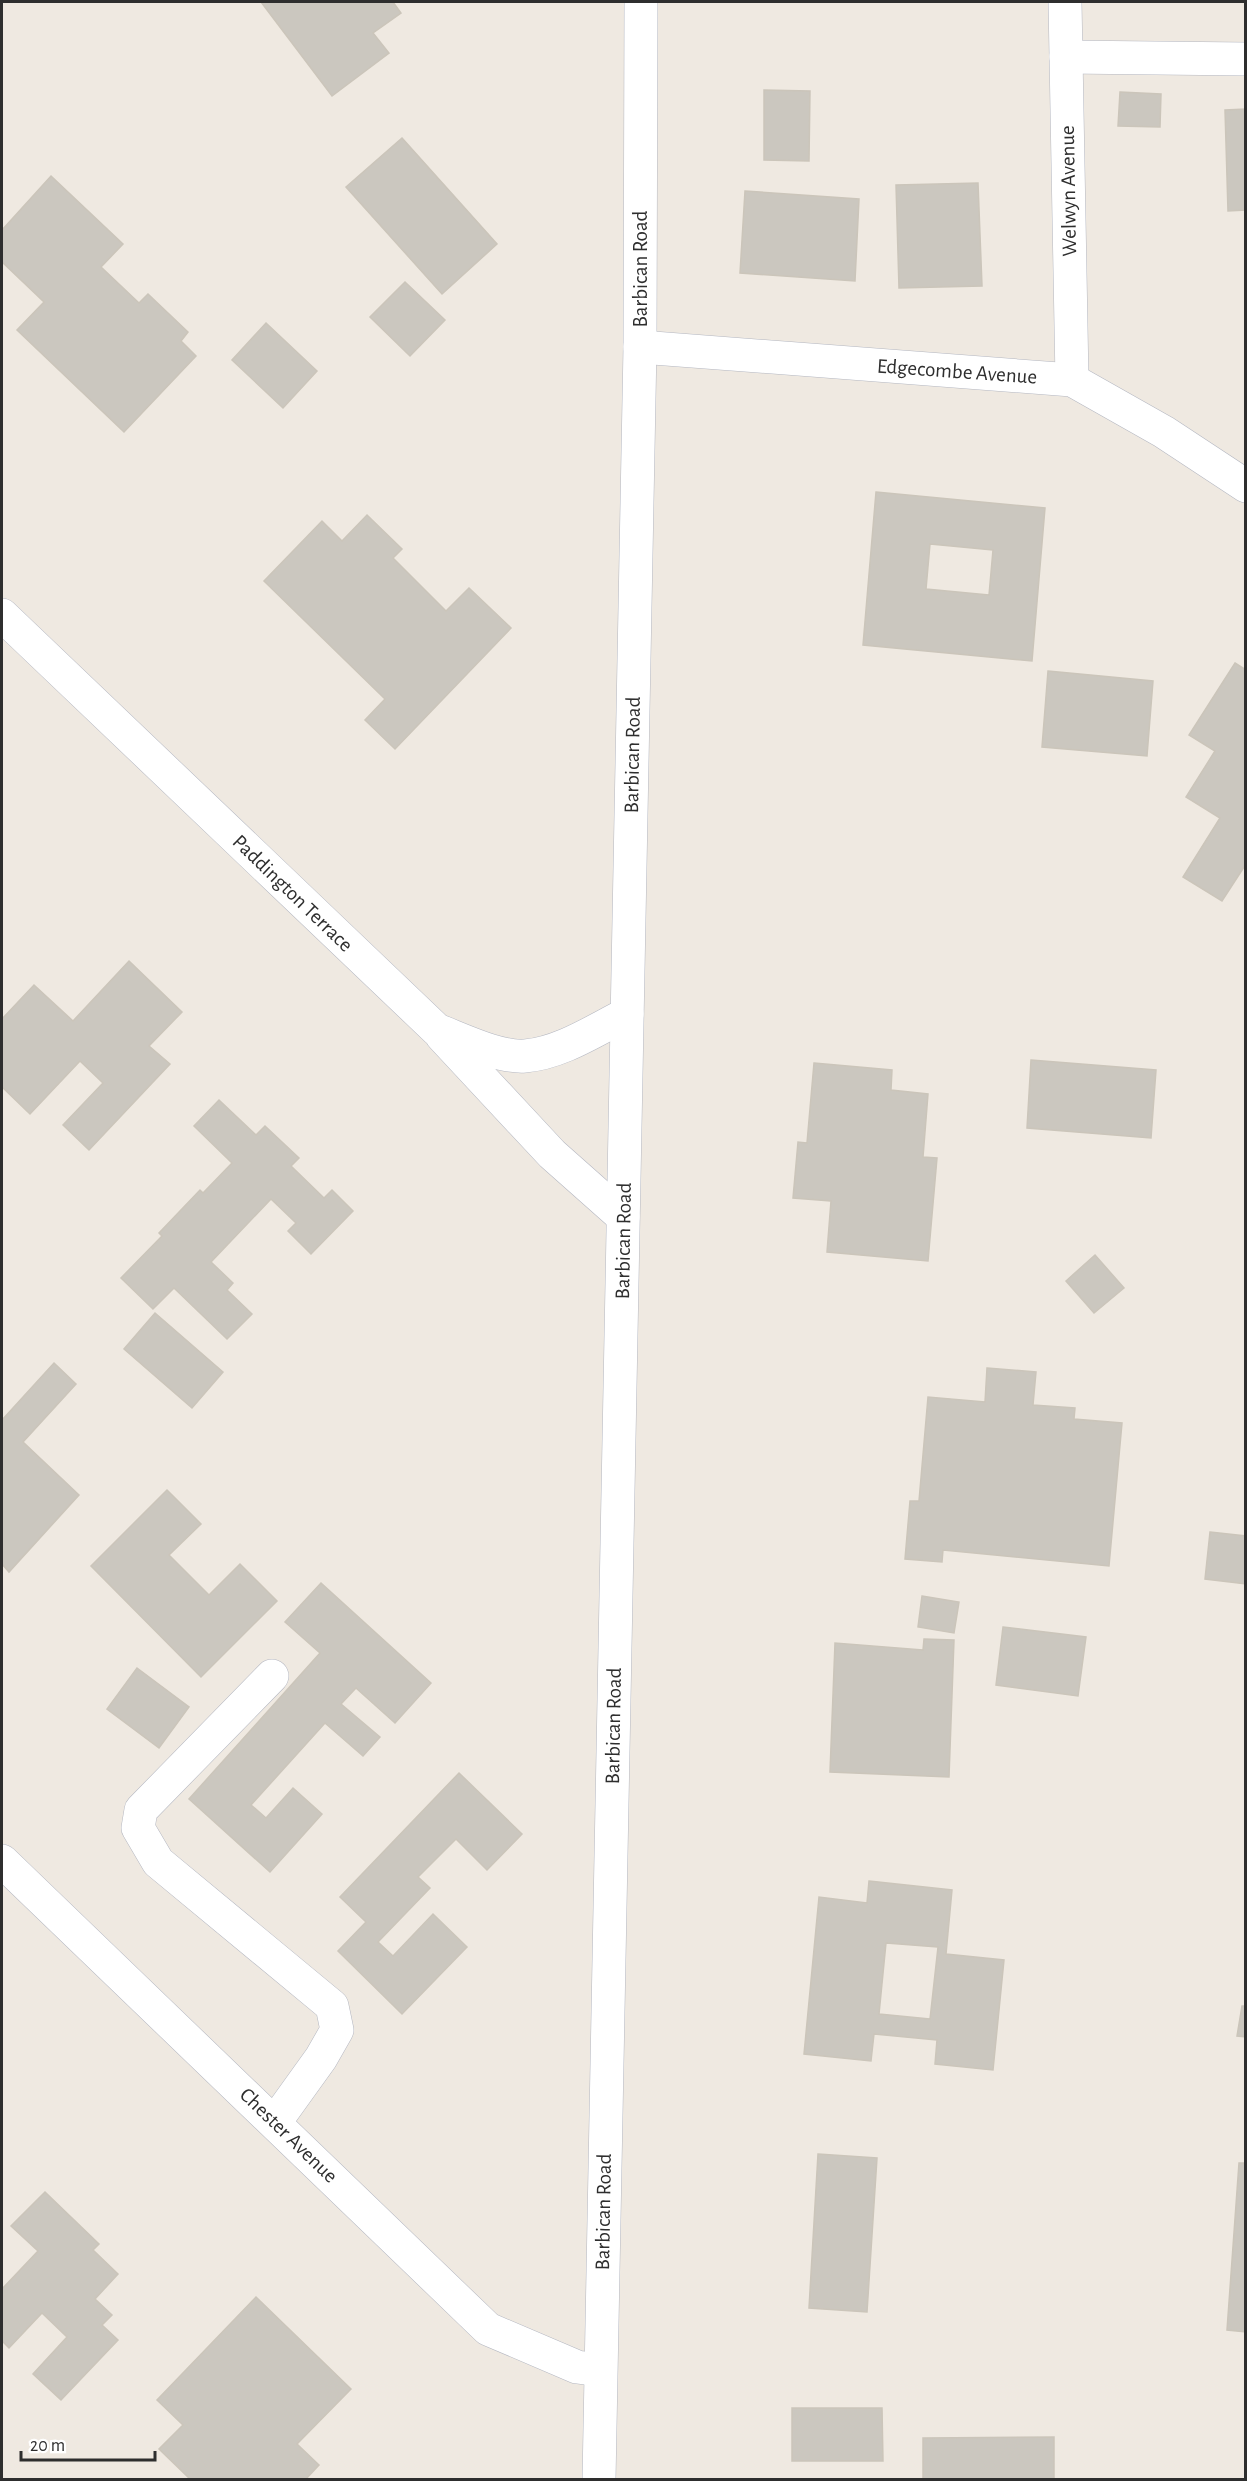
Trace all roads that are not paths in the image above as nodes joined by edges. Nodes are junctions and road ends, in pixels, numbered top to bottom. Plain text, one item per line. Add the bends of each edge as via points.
1 (641, 2) edge
2 (1065, 2) edge
3 (1066, 57) junction
4 (1245, 58) edge
5 (640, 347) junction
6 (1072, 380) junction
7 (1245, 486) edge
8 (2, 615) edge
9 (627, 1014) junction
10 (437, 1030) junction
11 (623, 1217) junction
12 (272, 1676) dead end
13 (2, 1861) edge
14 (275, 2121) junction
15 (600, 2370) junction
16 (599, 2480) edge

1 - 5 street, Barbican Road
2 - 3 street, Welwyn Avenue
3 - 4 street
3 - 6 street, Welwyn Avenue
5 - 6 street, Edgecombe Avenue
5 - 9 street, Barbican Road
6 - 7 street, Edgecombe Avenue via 1164,432
8 - 10 street, Paddington Terrace
9 - 10 street, Paddington Terrace via 561,1047 524,1056 485,1048
9 - 11 street, Barbican Road
10 - 11 street via 552,1154
11 - 15 street, Barbican Road
12 - 14 street via 141,1810 138,1828 158,1862 332,2006 337,2030
13 - 14 street, Chester Avenue
14 - 15 street, Chester Avenue via 488,2329 577,2367
15 - 16 street, Barbican Road

